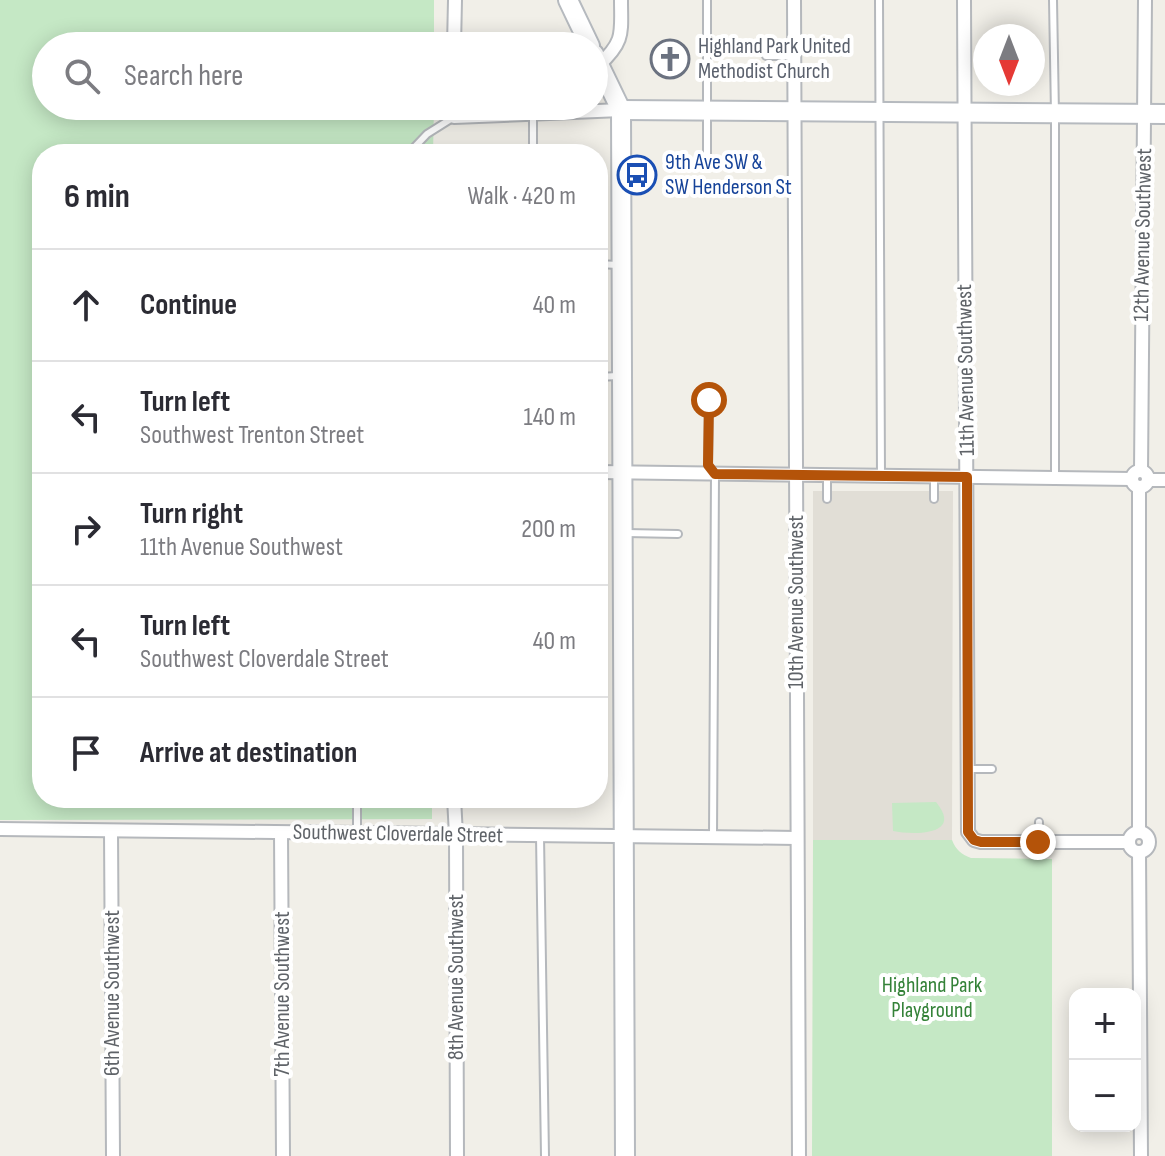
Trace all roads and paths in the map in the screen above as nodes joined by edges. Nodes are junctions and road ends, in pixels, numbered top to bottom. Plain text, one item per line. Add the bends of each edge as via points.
1 (455, 0) edge
2 (568, 0) edge
3 (621, 0) edge
4 (707, 0) edge
5 (794, 0) edge
6 (879, 0) edge
7 (964, 0) edge
8 (1053, 0) edge
9 (1145, 0) edge
10 (454, 32) edge
11 (583, 32) edge
12 (608, 52) edge
13 (766, 56) dead end
14 (794, 56) junction
15 (608, 82) edge
16 (608, 110) edge
17 (621, 110) junction
18 (707, 110) junction
19 (794, 110) junction
20 (880, 112) junction
21 (964, 113) junction
22 (1055, 114) junction
23 (1145, 114) junction
24 (1165, 114) edge
25 (443, 120) edge
26 (533, 120) edge
27 (418, 144) edge
28 (533, 144) edge
29 (707, 159) dead end
30 (608, 264) edge
31 (621, 265) junction
32 (622, 376) junction
33 (608, 377) edge
34 (709, 400) dead end
35 (608, 472) edge
36 (622, 473) junction
37 (715, 474) junction
38 (796, 475) junction
39 (827, 476) junction
40 (881, 476) junction
41 (934, 477) junction
42 (967, 477) junction
43 (1055, 478) junction
44 (1140, 479) junction
45 (1165, 480) edge
46 (827, 499) dead end
47 (934, 499) dead end
48 (622, 533) junction
49 (678, 534) dead end
50 (967, 769) junction
51 (992, 769) dead end
52 (357, 808) edge
53 (455, 808) edge
54 (1039, 822) dead end
55 (0, 829) edge
56 (111, 831) junction
57 (1139, 832) junction
58 (281, 833) junction
59 (357, 833) junction
60 (456, 835) junction
61 (540, 836) junction
62 (623, 836) junction
63 (713, 837) junction
64 (797, 838) junction
65 (1038, 842) junction
66 (1129, 842) junction
67 (1165, 843) edge
68 (1144, 847) junction
69 (113, 1156) edge
70 (283, 1156) edge
71 (457, 1156) edge
72 (545, 1156) edge
73 (625, 1156) edge
74 (799, 1156) edge
75 (1141, 1156) edge

1 - 10 street
2 - 11 street
3 - 12 street via 619,44
4 - 18 lane
5 - 14 street, 10th Avenue Southwest
6 - 20 lane
7 - 21 street, 11th Avenue Southwest
8 - 22 lane
9 - 23 street, 12th Avenue Southwest
13 - 14 lane
14 - 19 street, 10th Avenue Southwest
15 - 17 street
16 - 17 street
17 - 18 street
17 - 31 street
18 - 19 street
18 - 29 lane
19 - 20 street
19 - 38 street, 10th Avenue Southwest
20 - 21 street
20 - 40 lane
21 - 22 street
21 - 42 street, 11th Avenue Southwest
22 - 23 street
22 - 43 lane
23 - 24 street
23 - 44 street, 12th Avenue Southwest
25 - 27 lane
26 - 28 lane
30 - 31 lane
31 - 32 street
32 - 33 lane
32 - 36 street
34 - 37 lane via 708,465
35 - 36 street
36 - 37 street
36 - 48 street
37 - 38 street
37 - 63 lane
38 - 39 street
38 - 64 street, 10th Avenue Southwest
39 - 40 street
39 - 46 lane
40 - 41 street
41 - 42 street
41 - 47 lane
42 - 43 street
42 - 50 street, 11th Avenue Southwest
43 - 44 street
44 - 45 street
44 - 57 street, 12th Avenue Southwest
48 - 49 lane
48 - 62 street
50 - 51 lane
50 - 65 street, 11th Avenue Southwest via 967,826 974,840
52 - 59 lane
53 - 60 street, 8th Avenue Southwest
54 - 65 lane
55 - 56 street, Southwest Cloverdale Street
56 - 58 street, Southwest Cloverdale Street
56 - 69 street, 6th Avenue Southwest
57 - 66 street
57 - 68 street via 1147,836
58 - 59 street, Southwest Cloverdale Street
58 - 70 street, 7th Avenue Southwest
59 - 60 street, Southwest Cloverdale Street
60 - 61 street, Southwest Cloverdale Street
60 - 71 street, 8th Avenue Southwest
61 - 62 street, Southwest Cloverdale Street
61 - 72 lane
62 - 63 street, Southwest Cloverdale Street
62 - 73 street
63 - 64 street, Southwest Cloverdale Street
64 - 74 street, 10th Avenue Southwest
65 - 66 street
66 - 68 street via 1132,849
67 - 68 street
68 - 75 street

